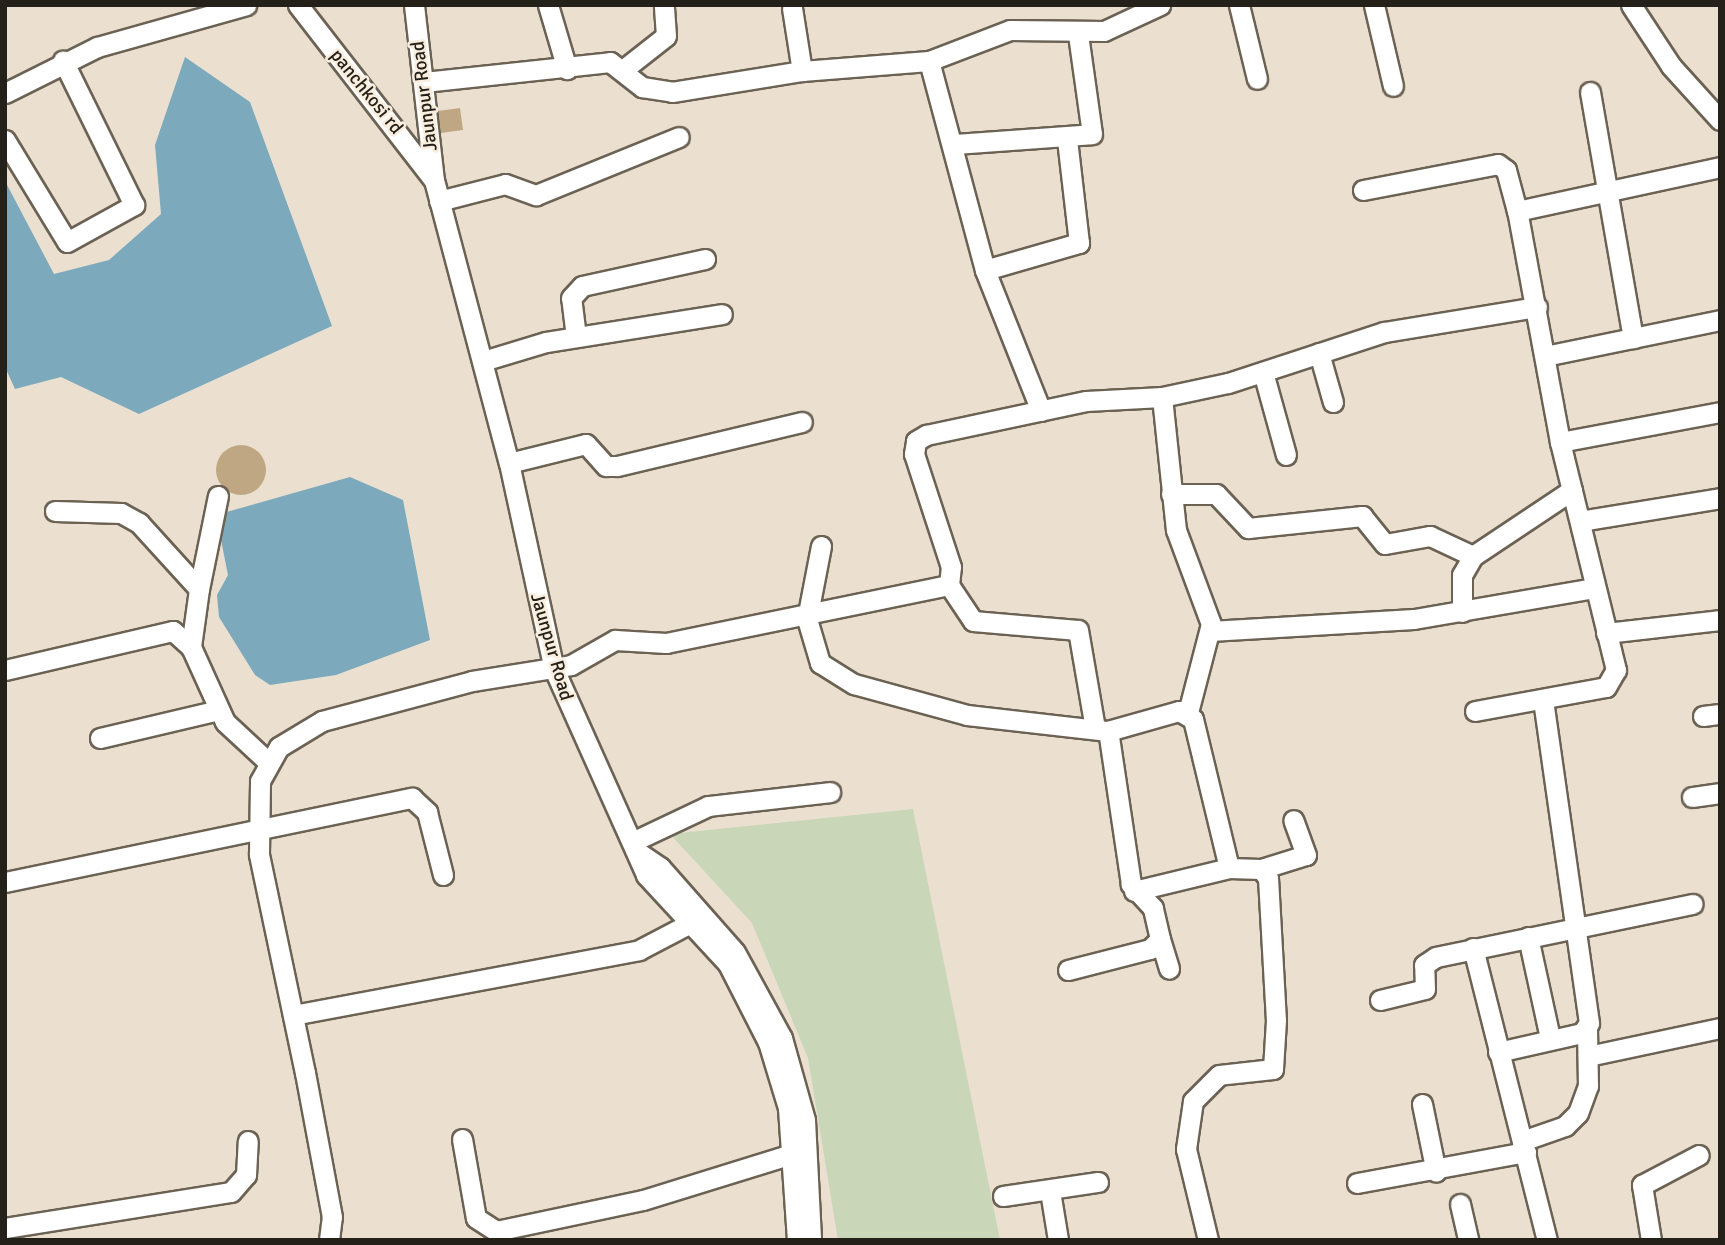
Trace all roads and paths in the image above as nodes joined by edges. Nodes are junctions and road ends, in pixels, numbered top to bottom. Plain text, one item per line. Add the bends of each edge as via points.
1 (246, 5) edge
2 (298, 5) edge
3 (414, 5) edge
4 (548, 5) edge
5 (664, 5) edge
6 (1160, 5) edge
7 (1239, 5) edge
8 (1374, 5) edge
9 (1631, 5) edge
10 (792, 8) dead end
11 (1077, 34) junction
12 (63, 61) junction
13 (929, 61) junction
14 (567, 69) junction
15 (624, 69) junction
16 (802, 71) junction
17 (1257, 79) dead end
18 (424, 82) junction
19 (1393, 86) dead end
20 (5, 93) edge
21 (1590, 93) dead end
22 (1720, 120) edge
23 (679, 136) dead end
24 (1067, 139) junction
25 (5, 140) edge
26 (954, 144) junction
27 (1720, 167) edge
28 (434, 180) junction
29 (1363, 190) dead end
30 (1607, 191) junction
31 (439, 201) junction
32 (1517, 211) junction
33 (705, 259) dead end
34 (985, 270) junction
35 (1536, 307) junction
36 (722, 314) dead end
37 (1720, 320) edge
38 (576, 337) junction
39 (1633, 338) junction
40 (1319, 353) junction
41 (1545, 356) junction
42 (483, 361) junction
43 (1263, 372) junction
44 (1162, 397) junction
45 (1334, 402) dead end
46 (1041, 411) junction
47 (1720, 412) edge
48 (802, 422) dead end
49 (1560, 442) junction
50 (1286, 455) dead end
51 (509, 463) junction
52 (1572, 490) junction
53 (1171, 494) junction
54 (219, 496) dead end
55 (1720, 498) edge
56 (55, 510) dead end
57 (1580, 522) junction
58 (821, 546) dead end
59 (1473, 556) junction
60 (949, 585) junction
61 (1593, 588) junction
62 (199, 589) junction
63 (1462, 612) junction
64 (807, 619) junction
65 (1720, 620) edge
66 (1210, 631) junction
67 (1606, 633) junction
68 (191, 647) junction
69 (554, 669) junction
70 (5, 670) edge
71 (1543, 700) junction
72 (218, 710) junction
73 (1475, 711) dead end
74 (1188, 712) junction
75 (1101, 729) junction
76 (100, 738) dead end
77 (268, 762) junction
78 (830, 792) dead end
79 (1720, 793) edge
80 (1692, 797) dead end
81 (1293, 820) dead end
82 (259, 828) junction
83 (634, 847) junction
84 (1229, 869) junction
85 (1261, 869) junction
86 (443, 875) dead end
87 (5, 882) edge
88 (1135, 891) junction
89 (1693, 904) dead end
90 (698, 920) junction
91 (1577, 926) junction
92 (1528, 937) junction
93 (1160, 939) junction
94 (1473, 948) junction
95 (1169, 969) dead end
96 (1068, 971) dead end
97 (1380, 1000) dead end
98 (293, 1016) junction
99 (1720, 1028) edge
100 (1587, 1030) junction
101 (1550, 1038) junction
102 (1498, 1052) junction
103 (1588, 1056) junction
104 (1422, 1104) dead end
105 (462, 1139) dead end
106 (248, 1141) dead end
107 (1524, 1147) junction
108 (792, 1154) junction
109 (1699, 1155) dead end
110 (1436, 1172) junction
111 (1098, 1182) dead end
112 (1357, 1183) dead end
113 (1050, 1191) junction
114 (1003, 1196) dead end
115 (1460, 1204) dead end
116 (5, 1228) edge
117 (329, 1240) edge
118 (797, 1240) edge
119 (811, 1240) edge
120 (1058, 1240) edge
121 (1208, 1240) edge
122 (1468, 1240) edge
123 (1546, 1240) edge
124 (1651, 1240) edge

1 - 12 street
2 - 28 street, panchkosi rd
3 - 18 street, Jaunpur Road
4 - 14 street
5 - 15 street via 666,36
6 - 11 street via 1128,24
7 - 17 street
8 - 19 street
9 - 22 street via 1671,66
10 - 16 street
11 - 13 street via 991,34
11 - 24 street via 1093,130
12 - 20 street
12 - 25 street via 134,205 67,242
13 - 16 street
13 - 26 street
14 - 15 street via 610,62
14 - 18 street
15 - 16 street via 642,87 672,92
18 - 28 street, Jaunpur Road
21 - 30 street
23 - 31 street via 536,195 505,184
24 - 26 street
24 - 34 street via 1079,243
26 - 34 street
27 - 30 street
28 - 31 street, Jaunpur Road
29 - 32 street via 1498,164 1506,170
30 - 32 street
30 - 39 street
31 - 42 street, Jaunpur Road
32 - 35 street
33 - 38 street via 582,286 571,298
34 - 46 street
35 - 40 street via 1384,332
35 - 41 street
36 - 38 street
37 - 39 street
38 - 42 street
39 - 41 street
40 - 43 street
40 - 45 street
41 - 49 street
42 - 51 street, Jaunpur Road
43 - 44 street
43 - 50 street
44 - 46 street via 1099,399
44 - 53 street
46 - 60 street via 916,441 918,473 951,567
47 - 49 street
48 - 51 street via 617,466 606,466 586,444
49 - 52 street
51 - 69 street, Jaunpur Road
52 - 57 street
52 - 59 street
53 - 59 street via 1216,494 1248,528 1362,516 1385,544 1430,536
53 - 66 street via 1178,537
54 - 62 street
55 - 57 street
56 - 62 street via 130,516
57 - 61 street
58 - 64 street
59 - 63 street via 1462,575
60 - 64 street
60 - 75 street via 973,621 1078,630
61 - 63 street
61 - 67 street
62 - 68 street
63 - 66 street
64 - 69 street via 666,643 615,640
64 - 75 street via 820,663 880,694 967,715
65 - 67 street
66 - 74 street
67 - 71 street via 1614,681
68 - 70 street via 173,631 156,632
68 - 72 street
69 - 77 street via 472,681 322,721
69 - 83 street, Jaunpur Road
71 - 73 street
71 - 91 street
72 - 76 street
72 - 77 street via 242,743
74 - 75 street
74 - 84 street via 1198,731
75 - 88 street
77 - 82 street via 260,781
78 - 83 street via 708,806
79 - 80 street
81 - 85 street via 1306,855
82 - 86 street via 412,798 427,812
82 - 87 street
82 - 98 street
83 - 90 street, Jaunpur Road via 650,881
84 - 85 street
84 - 88 street
85 - 121 street via 1270,888 1273,1069 1219,1075 1193,1101 1186,1149
88 - 93 street via 1153,908
89 - 91 street
90 - 98 street via 639,950
90 - 108 street, Jaunpur Road via 739,981 768,1042 788,1108
90 - 119 street via 746,967 795,1076 805,1120
91 - 92 street
91 - 100 street
92 - 94 street
92 - 101 street
93 - 95 street
93 - 96 street via 1150,949
94 - 97 street via 1426,961 1424,989
94 - 102 street
98 - 117 street via 332,1217
99 - 103 street
100 - 101 street
100 - 103 street
101 - 102 street
102 - 107 street
103 - 107 street via 1578,1113 1565,1126
104 - 110 street
105 - 108 street via 476,1218 496,1231 643,1200
106 - 116 street via 246,1175 231,1192
107 - 110 street
107 - 123 street
108 - 118 street, Jaunpur Road
109 - 124 street via 1642,1185
110 - 112 street
111 - 113 street
113 - 114 street
113 - 120 street
115 - 122 street

